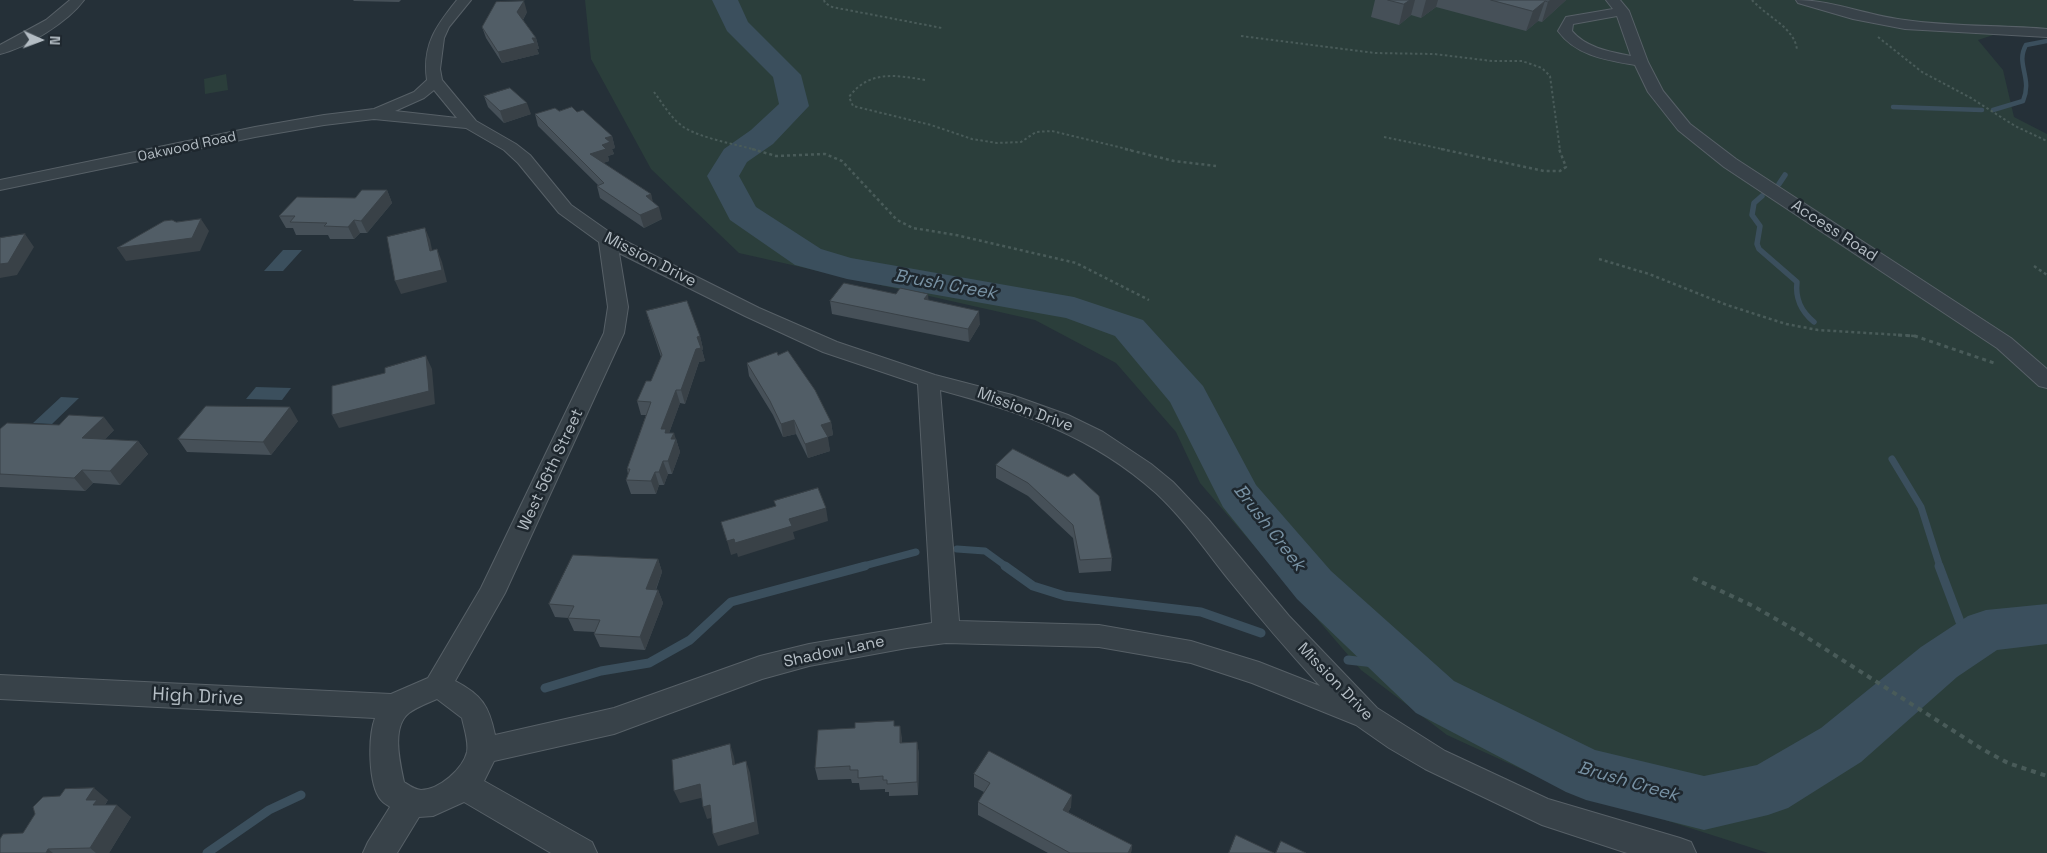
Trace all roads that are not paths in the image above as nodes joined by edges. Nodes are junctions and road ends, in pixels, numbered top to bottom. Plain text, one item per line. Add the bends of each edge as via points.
1 (77, 0) edge
2 (464, 0) edge
3 (1612, 0) edge
4 (1803, 0) edge
5 (1622, 11) junction
6 (2047, 33) edge
7 (0, 50) edge
8 (1641, 62) junction
9 (435, 81) junction
10 (374, 114) junction
11 (470, 124) junction
12 (0, 185) edge
13 (608, 240) junction
14 (928, 380) junction
15 (2047, 381) edge
16 (946, 632) junction
17 (438, 686) junction
18 (0, 687) edge
19 (397, 706) junction
20 (1366, 717) junction
21 (482, 751) junction
22 (463, 785) junction
23 (411, 802) junction
24 (379, 853) edge
25 (580, 853) edge
26 (1680, 853) edge

1 - 7 street via 45,26
2 - 9 street via 437,38 433,69
3 - 5 street
4 - 6 street via 1847,14 1937,28
5 - 8 street, Access Road
5 - 8 street via 1569,23 1565,30 1569,39 1583,47
8 - 15 street, Access Road via 1671,113 1715,152 1997,338
9 - 10 street, Oakwood Road via 419,96
9 - 11 street, Mission Drive
10 - 11 street, Oakwood Road
10 - 12 street, Oakwood Road via 291,125
11 - 13 street, Mission Drive via 510,147 565,209
13 - 14 street, Mission Drive via 830,347
13 - 17 street, West 56th Street via 618,307 614,333 492,593
14 - 16 street
14 - 20 street, Mission Drive via 1004,400 1060,420 1095,438 1143,470 1165,488 1199,525 1280,624
16 - 20 street, Shadow Lane via 1099,636 1191,652 1259,674
16 - 21 street, Shadow Lane via 809,655 760,668 614,721
17 - 19 street
17 - 21 street via 453,693 475,713
18 - 19 street, High Drive
19 - 23 street via 387,724 384,761 391,790
20 - 26 street, Mission Drive via 1435,760 1542,810
21 - 22 street via 474,773
22 - 23 street via 447,797 426,804
22 - 25 street
23 - 24 street

